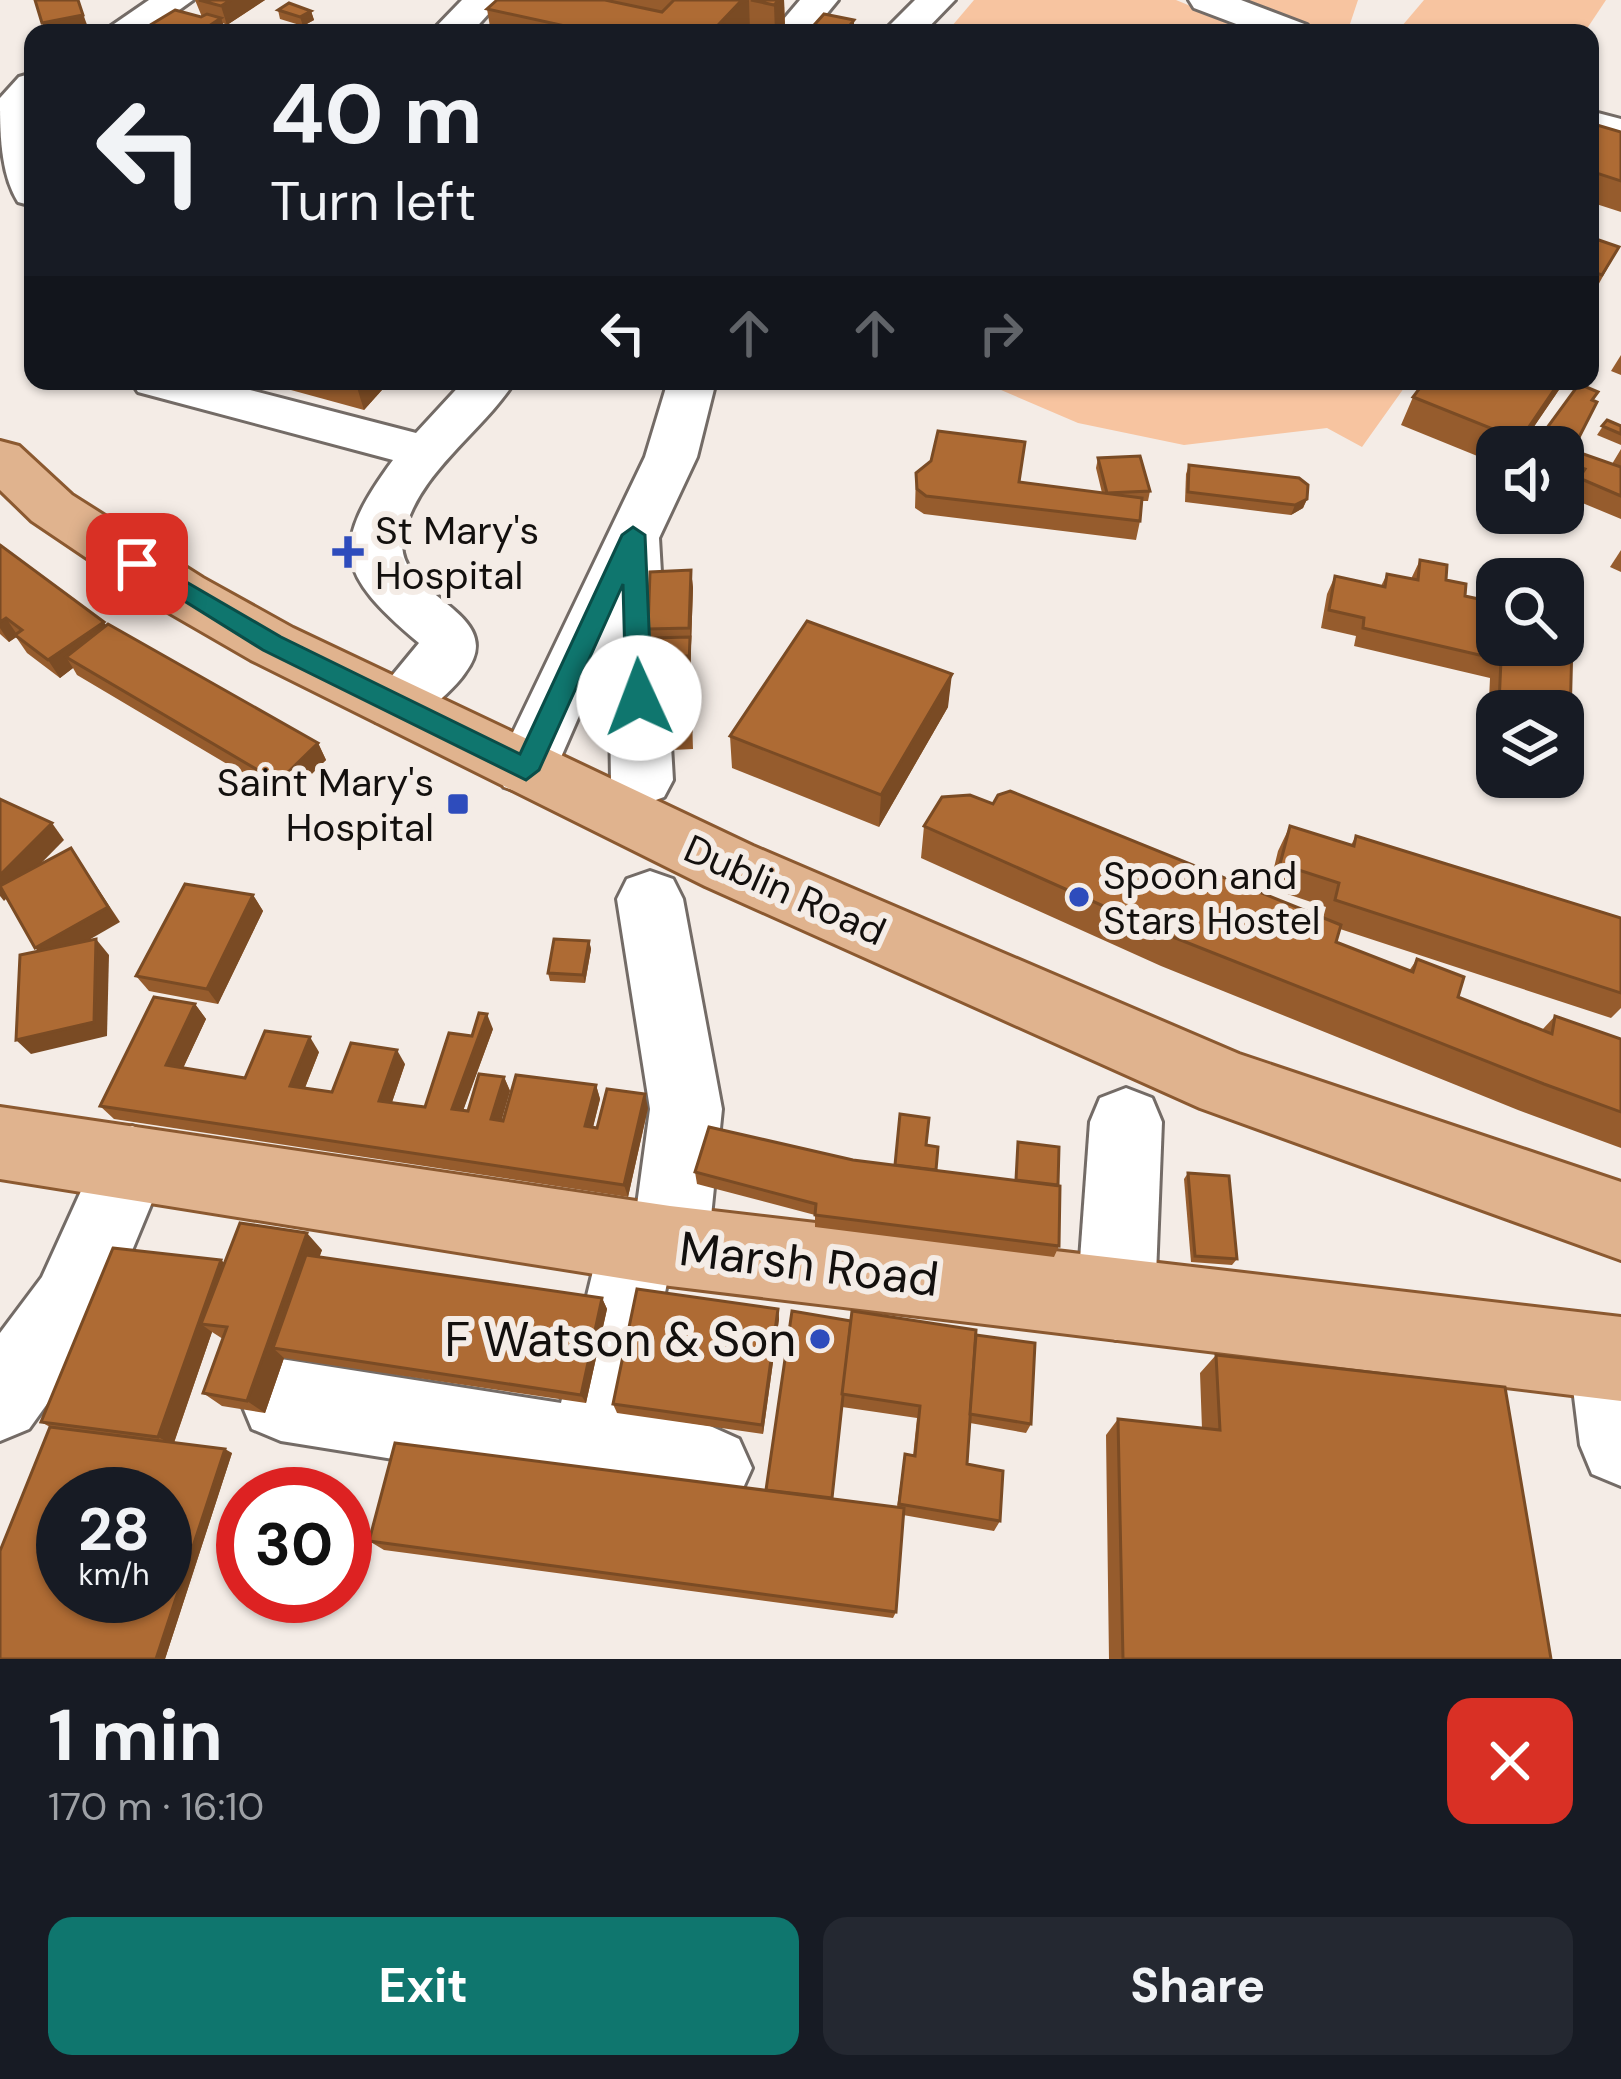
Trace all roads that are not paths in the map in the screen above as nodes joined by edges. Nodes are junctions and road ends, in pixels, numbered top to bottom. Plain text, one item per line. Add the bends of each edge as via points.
1 (175, 0) edge
2 (483, 0) edge
3 (820, 0) edge
4 (937, 0) edge
5 (1207, 0) edge
6 (135, 24) edge
7 (454, 24) edge
8 (799, 24) edge
9 (912, 24) edge
10 (1270, 24) edge
11 (19, 78) edge
12 (24, 159) edge
13 (189, 390) edge
14 (483, 390) edge
15 (690, 390) edge
16 (430, 453) junction
17 (0, 459) edge
18 (633, 535) junction
19 (398, 706) junction
20 (526, 770) junction
21 (642, 780) dead end
22 (650, 899) dead end
23 (1126, 1122) dead end
24 (0, 1143) edge
25 (132, 1161) junction
26 (1621, 1221) edge
27 (654, 1244) junction
28 (1116, 1301) junction
29 (1615, 1358) edge
30 (0, 1400) edge
31 (281, 1400) dead end
32 (1621, 1444) edge
33 (591, 1450) junction
34 (710, 1468) dead end

1 - 6 street
2 - 7 street
3 - 8 street
4 - 9 street
5 - 10 street
11 - 12 street via 11,110
13 - 16 street
14 - 16 street
15 - 18 street via 671,457
16 - 19 street via 394,495 375,534 376,562 448,637 445,658
17 - 19 main road, Dublin Road via 52,508 182,593
18 - 20 street
18 - 21 street
19 - 20 main road, Dublin Road
20 - 26 main road, Dublin Road via 1226,1084
22 - 27 street via 686,1109
23 - 28 street
24 - 25 main road, Marsh Road
25 - 27 main road, Marsh Road
25 - 30 street via 70,1305
27 - 28 main road, Marsh Road
27 - 33 street
28 - 29 main road, Marsh Road
29 - 32 street
31 - 33 street
33 - 34 street

